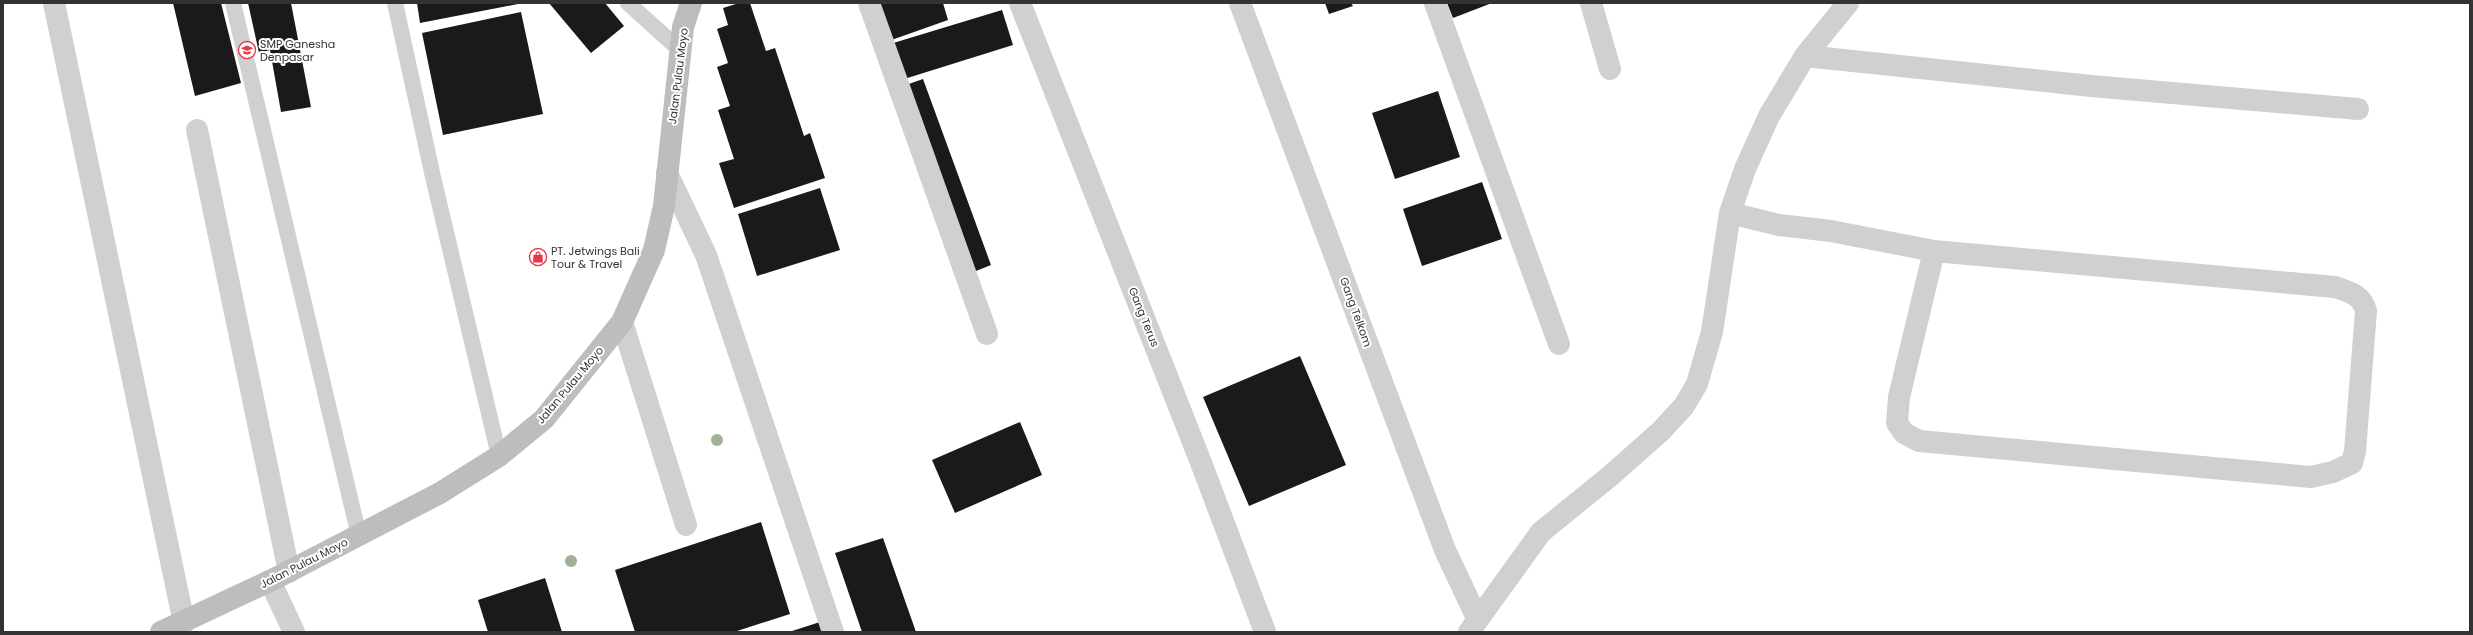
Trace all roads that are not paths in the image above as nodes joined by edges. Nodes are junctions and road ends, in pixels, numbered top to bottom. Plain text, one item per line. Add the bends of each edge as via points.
1 (54, 3) edge
2 (233, 3) edge
3 (395, 3) edge
4 (628, 3) edge
5 (691, 3) edge
6 (869, 3) edge
7 (1020, 3) edge
8 (1240, 3) edge
9 (1435, 3) edge
10 (1591, 3) edge
11 (1848, 3) edge
12 (681, 51) junction
13 (1805, 56) junction
14 (1610, 69) dead end
15 (2358, 109) dead end
16 (197, 130) dead end
17 (667, 173) junction
18 (1730, 213) junction
19 (1934, 251) junction
20 (622, 322) junction
21 (986, 334) dead end
22 (1559, 344) dead end
23 (499, 456) junction
24 (686, 525) dead end
25 (359, 536) junction
26 (289, 572) junction
27 (270, 581) junction
28 (184, 623) junction
29 (1473, 625) edge
30 (161, 632) edge
31 (294, 632) edge
32 (833, 632) edge
33 (1265, 632) edge

1 - 28 street
2 - 25 lane
3 - 23 lane
4 - 12 lane
5 - 12 street, Jalan Pulau Moyo via 683,27
6 - 21 street
7 - 33 street, Gang Terus
8 - 29 street, Gang Telkom
9 - 22 street
10 - 14 street
11 - 13 street
12 - 17 street, Jalan Pulau Moyo
13 - 15 street via 2091,86
13 - 18 street via 1769,116 1745,168
16 - 26 street
17 - 20 street, Jalan Pulau Moyo via 664,206 654,250
17 - 32 street via 706,255
18 - 19 street via 1779,225 1831,231
18 - 29 street via 1712,332 1697,384 1684,406 1661,431 1609,477 1541,532
19 - 19 street via 2335,287 2356,294 2364,303 2366,311 2352,463 2332,472 2311,477 1919,441 1909,436 1897,423 1899,397
20 - 23 street, Jalan Pulau Moyo via 544,419
20 - 24 street
23 - 25 street, Jalan Pulau Moyo via 440,493
25 - 26 street, Jalan Pulau Moyo
26 - 27 street, Jalan Pulau Moyo
27 - 28 street, Jalan Pulau Moyo
27 - 31 street
28 - 30 street, Jalan Pulau Moyo

